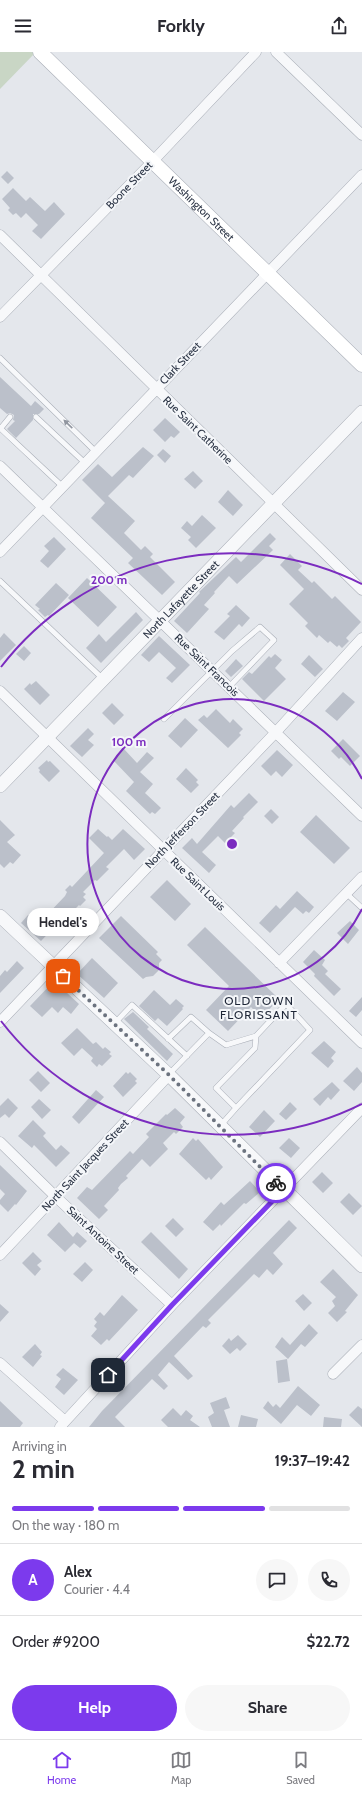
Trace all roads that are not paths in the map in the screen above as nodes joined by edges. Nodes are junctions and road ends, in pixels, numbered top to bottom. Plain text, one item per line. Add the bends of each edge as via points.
1 (40, 52) edge
2 (256, 52) edge
3 (276, 52) edge
4 (362, 135) edge
5 (153, 161) junction
6 (362, 175) edge
7 (0, 235) edge
8 (267, 273) junction
9 (41, 275) junction
10 (0, 317) edge
11 (0, 358) edge
12 (362, 365) edge
13 (155, 389) junction
14 (362, 412) edge
15 (36, 417) dead end
16 (10, 418) dead end
17 (0, 428) edge
18 (96, 452) junction
19 (85, 463) junction
20 (0, 466) edge
21 (63, 486) junction
22 (272, 503) junction
23 (43, 508) junction
24 (0, 552) edge
25 (0, 581) edge
26 (362, 590) edge
27 (160, 620) junction
28 (362, 638) edge
29 (213, 671) junction
30 (103, 679) junction
31 (229, 687) junction
32 (0, 691) edge
33 (164, 719) dead end
34 (276, 732) junction
35 (47, 738) junction
36 (0, 786) edge
37 (362, 816) edge
38 (163, 851) junction
39 (362, 877) edge
40 (346, 894) junction
41 (362, 908) edge
42 (0, 916) edge
43 (279, 963) junction
44 (53, 967) junction
45 (0, 1022) edge
46 (114, 1024) junction
47 (209, 1033) junction
48 (256, 1036) junction
49 (168, 1039) junction
50 (362, 1044) edge
51 (187, 1056) junction
52 (169, 1075) junction
53 (236, 1108) junction
54 (362, 1108) edge
55 (220, 1126) junction
56 (0, 1142) edge
57 (283, 1190) junction
58 (56, 1197) junction
59 (0, 1255) edge
60 (362, 1266) edge
61 (172, 1305) junction
62 (362, 1345) edge
63 (0, 1363) edge
64 (334, 1374) dead end
65 (62, 1424) edge

1 - 5 main road, Washington Street
2 - 5 street, Boone Street
3 - 4 street
5 - 8 main road, Washington Street
5 - 9 street, Boone Street
6 - 8 street, Clark Street
7 - 9 street, Rue Saint Catherine
8 - 12 main road, Washington Street
8 - 13 street, Clark Street
9 - 10 street, Boone Street
9 - 13 street, Rue Saint Catherine
18 -> 11 lane
13 - 18 street, Clark Street
13 - 22 street, Rue Saint Catherine
14 - 22 street, North Lafayette Street
15 - 19 lane
16 - 17 lane
17 - 21 lane
18 - 19 street, Clark Street
19 - 21 street, Clark Street
20 - 23 street, Rue Saint Francois
21 - 23 street, Clark Street
22 - 26 street, Rue Saint Catherine
22 - 27 street, North Lafayette Street
23 - 24 street, Clark Street
23 - 27 street, Rue Saint Francois
25 - 30 lane
27 - 29 street, Rue Saint Francois
27 - 30 street, North Lafayette Street
28 - 34 street, North Jefferson Street
29 - 31 street, Rue Saint Francois
29 - 31 lane via 260,626 274,640
29 - 33 lane
30 - 35 street, North Lafayette Street
31 - 34 street, Rue Saint Francois
32 - 35 street, Rue Saint Louis
34 - 37 street, Rue Saint Francois
34 - 38 street, North Jefferson Street
35 - 36 street, North Lafayette Street
35 - 38 street, Rue Saint Louis
38 - 43 street, Rue Saint Louis
38 - 44 street, North Jefferson Street
39 - 40 street
40 - 41 lane
40 - 43 street
42 - 44 street
43 - 50 street, Rue Saint Louis
44 - 45 street, North Jefferson Street
44 - 46 street
46 - 49 lane via 132,1005
46 - 52 street
47 - 48 lane via 226,1046
47 - 49 lane via 191,1017
47 - 51 lane
48 - 53 lane via 255,1048 216,1088
48 - 53 lane via 286,1004 310,1030
49 - 51 lane
51 - 52 lane
52 - 55 street
52 - 58 street, North Saint Jacques Street
53 - 55 lane
54 - 57 street
55 - 57 street
56 - 58 street, Saint Antoine Street
57 - 60 street
57 - 61 street
58 - 59 street, North Saint Jacques Street
58 - 61 street, Saint Antoine Street
61 - 65 street
62 - 64 street
63 - 65 street

